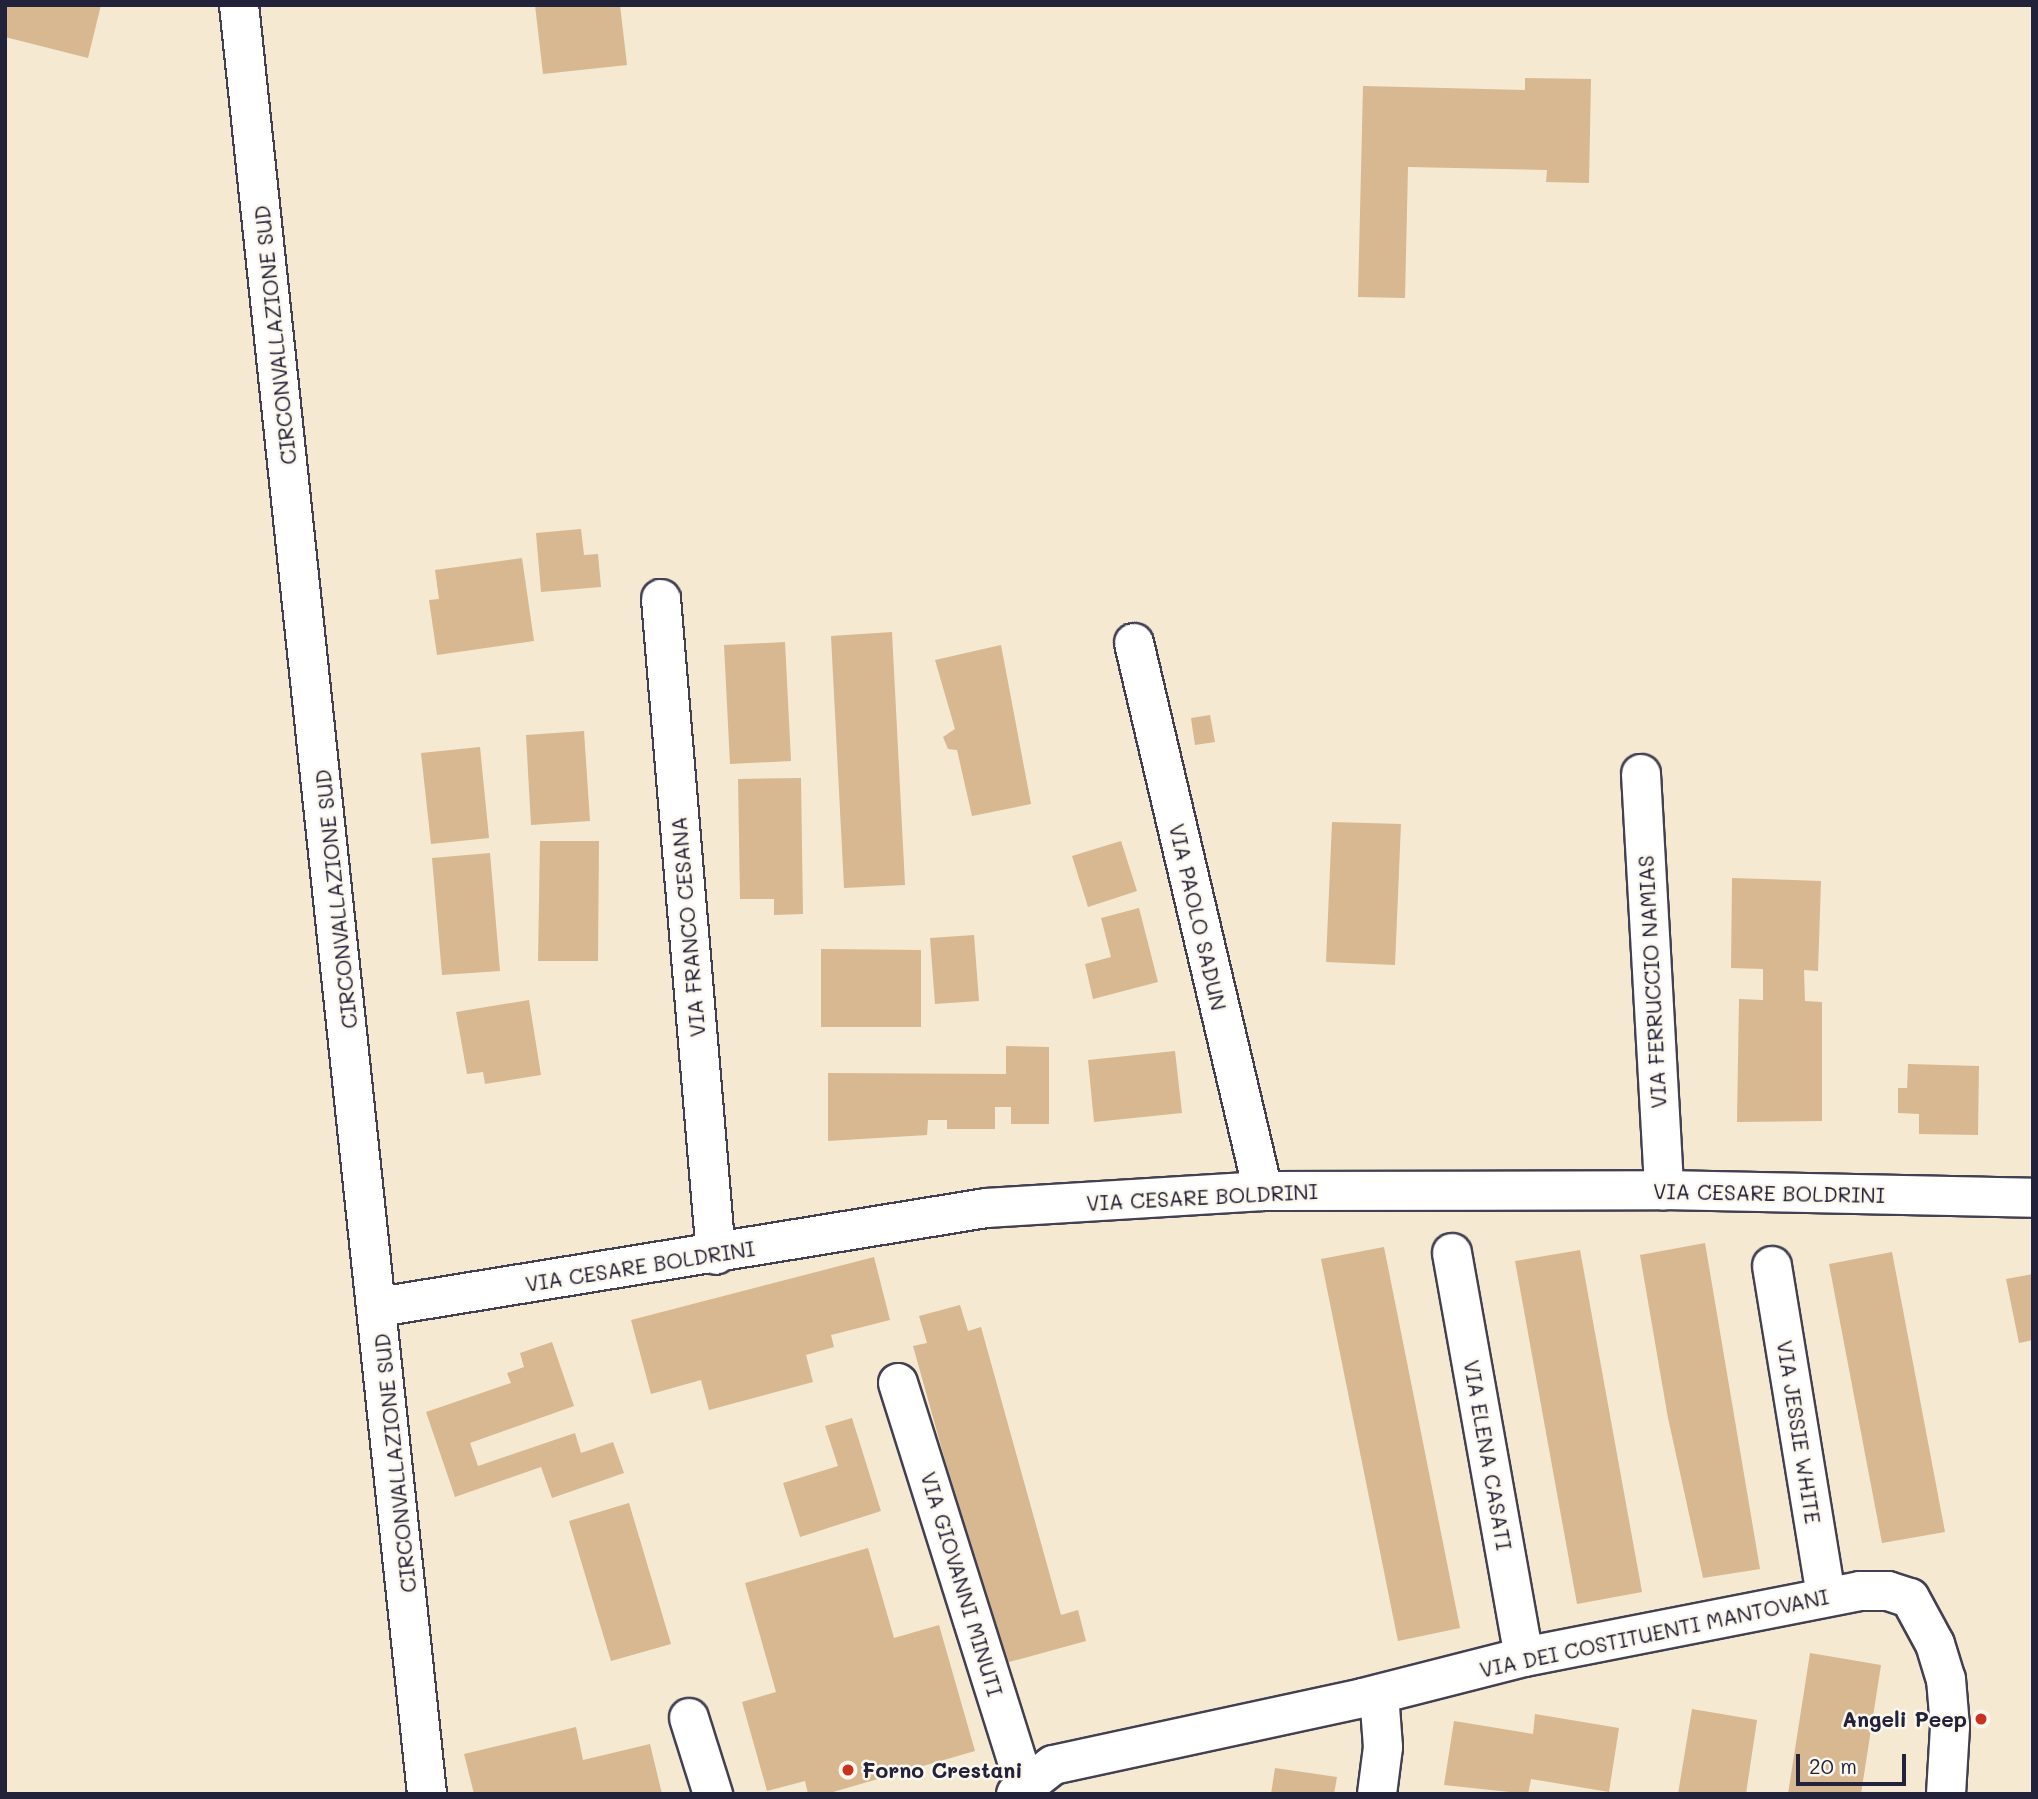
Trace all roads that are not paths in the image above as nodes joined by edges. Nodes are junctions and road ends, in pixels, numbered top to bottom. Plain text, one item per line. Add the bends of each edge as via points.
1 (239, 5) edge
2 (661, 599) dead end
3 (1134, 643) dead end
4 (1641, 774) dead end
5 (1262, 1191) junction
6 (1664, 1191) junction
7 (2033, 1198) edge
8 (1452, 1254) dead end
9 (716, 1255) junction
10 (1772, 1266) dead end
11 (380, 1307) junction
12 (898, 1383) dead end
13 (1826, 1598) junction
14 (1524, 1657) junction
15 (1379, 1694) junction
16 (689, 1718) dead end
17 (1021, 1790) edge
18 (427, 1794) edge
19 (713, 1794) edge
20 (1377, 1794) edge
21 (1946, 1794) edge

1 - 11 street, CIRCONVALLAZIONE SUD
2 - 9 street, VIA FRANCO CESANA
3 - 5 street, VIA PAOLO SADUN
4 - 6 street, VIA FERRUCCIO NAMIAS
5 - 6 street, VIA CESARE BOLDRINI
5 - 9 street, VIA CESARE BOLDRINI via 986,1208
6 - 7 street, VIA CESARE BOLDRINI
8 - 14 street, VIA ELENA CASATI
9 - 11 street, VIA CESARE BOLDRINI
10 - 13 street, VIA JESSIE WHITE
11 - 18 street, CIRCONVALLAZIONE SUD
12 - 17 street, VIA GIOVANNI MINUTI
13 - 14 street, VIA DEI COSTITUENTI MANTOVANI
13 - 21 street, VIA DEI COSTITUENTI MANTOVANI via 1888,1591 1910,1598 1922,1613 1946,1679 1950,1757
14 - 15 street, VIA DEI COSTITUENTI MANTOVANI
15 - 17 street, VIA DEI COSTITUENTI MANTOVANI via 1053,1765
15 - 20 street via 1383,1747
16 - 19 street

